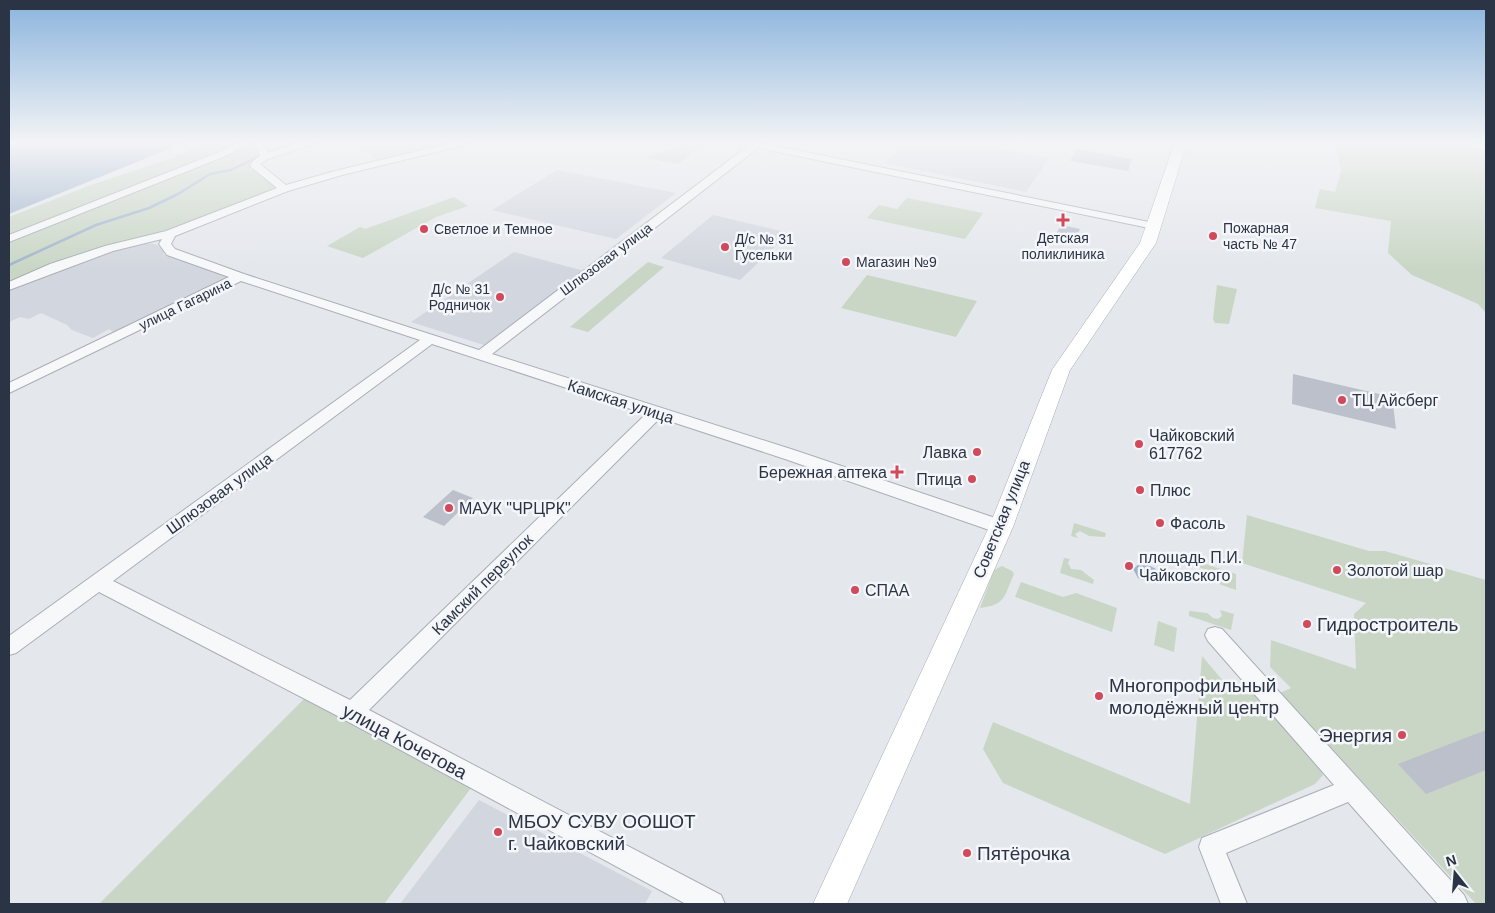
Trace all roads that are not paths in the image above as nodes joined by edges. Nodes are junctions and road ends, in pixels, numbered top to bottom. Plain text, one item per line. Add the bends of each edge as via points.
1 (146, 185) edge
2 (277, 185) edge
3 (301, 185) edge
4 (704, 185) edge
5 (951, 185) edge
6 (1167, 185) edge
7 (284, 190) junction
8 (1154, 226) junction
9 (170, 234) junction
10 (9, 239) edge
11 (240, 277) junction
12 (9, 286) edge
13 (430, 339) junction
14 (481, 355) junction
15 (9, 389) edge
16 (656, 412) junction
17 (1001, 527) junction
18 (96, 582) junction
19 (1215, 635) dead end
20 (9, 648) edge
21 (352, 713) junction
22 (1351, 789) junction
23 (712, 904) edge
24 (830, 904) edge
25 (1234, 904) edge
26 (1456, 904) edge

1 - 10 street
2 - 7 street
3 - 7 street
4 - 14 street, Шлюзовая улица
5 - 8 street
6 - 8 main road, Советская улица
7 - 9 street
8 - 17 main road, Советская улица via 1144,250 1061,370
9 - 11 street, улица Гагарина via 166,244 171,252
9 - 12 street via 108,248
11 - 13 street, Камская улица
11 - 15 street, улица Гагарина
13 - 14 street, Камская улица
13 - 18 street, Шлюзовая улица
14 - 16 street, Камская улица
16 - 17 street, Камская улица
16 - 21 street, Камский переулок
17 - 24 main road, Советская улица
18 - 20 street, Шлюзовая улица
18 - 21 street, улица Кочетова
19 - 22 street
21 - 23 street, улица Кочетова
22 - 25 street via 1211,847
22 - 26 street

